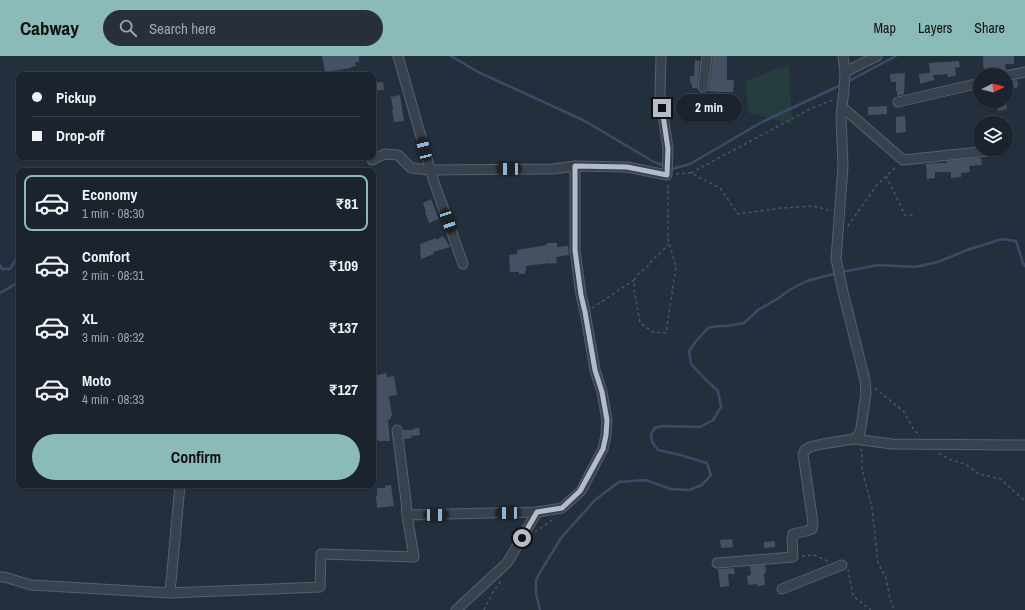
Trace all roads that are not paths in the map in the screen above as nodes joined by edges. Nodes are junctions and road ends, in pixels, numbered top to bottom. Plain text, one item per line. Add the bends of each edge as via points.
1 (398, 56) edge
2 (661, 56) edge
3 (707, 56) edge
4 (845, 56) edge
5 (877, 56) edge
6 (861, 64) junction
7 (1025, 72) edge
8 (845, 74) junction
9 (1013, 75) edge
10 (973, 85) edge
11 (703, 87) dead end
12 (898, 102) dead end
13 (842, 107) junction
14 (973, 153) edge
15 (376, 158) edge
16 (575, 166) junction
17 (430, 170) junction
18 (463, 264) dead end
19 (397, 430) dead end
20 (854, 439) junction
21 (1025, 444) edge
22 (180, 488) edge
23 (537, 512) junction
24 (407, 515) junction
25 (717, 563) dead end
26 (842, 565) dead end
27 (0, 577) edge
28 (782, 589) dead end
29 (170, 593) junction
30 (456, 610) edge

1 - 17 street
2 - 16 street via 660,94 668,149 667,170
3 - 11 street
4 - 6 street via 853,63
4 - 8 street
5 - 6 street
6 - 8 street
7 - 9 street
8 - 13 street
10 - 12 street
13 - 14 street via 903,160
13 - 20 street via 843,166 836,259 866,393 860,433
15 - 17 street via 385,154 398,155 411,168
16 - 17 street via 553,169
16 - 23 street via 575,250 595,370 607,420 606,435 603,449 580,491 562,508
17 - 18 street
19 - 24 street
20 - 21 street via 892,444
20 - 25 street via 822,444 805,450 803,454 813,523 812,529 793,534 793,557
22 - 29 street
23 - 24 street
23 - 30 street via 507,563
24 - 29 street via 414,557 321,554 320,587
26 - 28 street
27 - 29 street via 31,585

